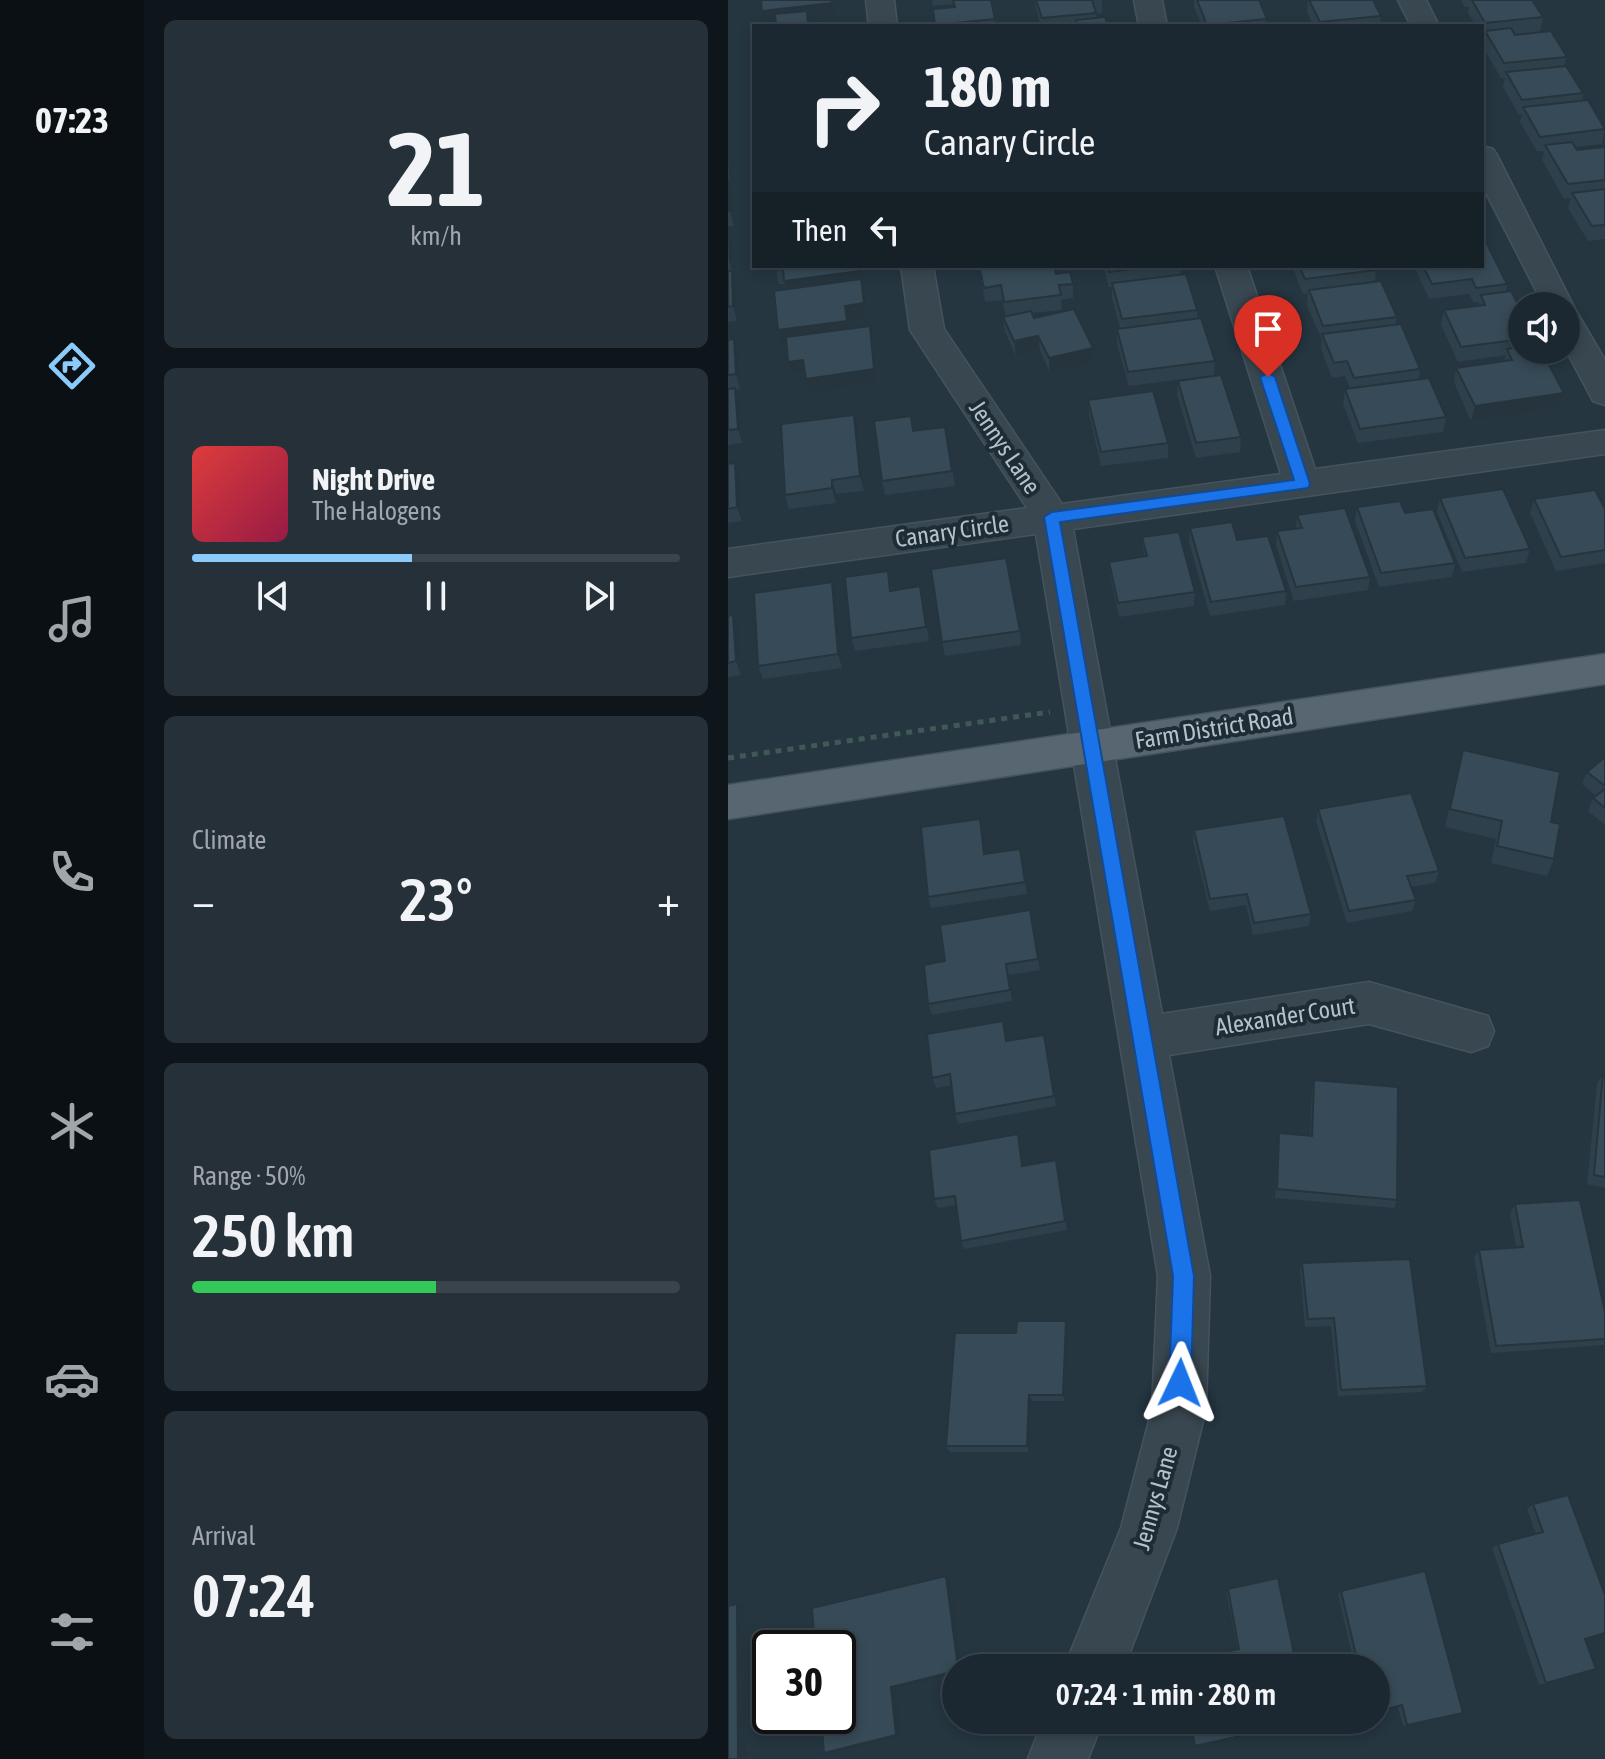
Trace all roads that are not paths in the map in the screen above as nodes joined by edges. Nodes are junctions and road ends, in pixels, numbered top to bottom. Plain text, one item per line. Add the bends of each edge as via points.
1 (880, 0) edge
2 (1148, 0) edge
3 (1412, 0) edge
4 (883, 24) edge
5 (1153, 24) edge
6 (1424, 24) edge
7 (1484, 159) edge
8 (917, 268) edge
9 (1232, 268) edge
10 (1553, 292) edge
11 (1580, 344) edge
12 (1605, 393) edge
13 (1605, 442) edge
14 (1302, 484) junction
15 (1052, 517) junction
16 (728, 563) edge
17 (1605, 669) edge
18 (1090, 727) junction
19 (728, 802) edge
20 (1471, 1031) dead end
21 (1144, 1038) junction
22 (1100, 1654) edge
23 (1068, 1734) edge
24 (1058, 1759) edge

1 - 4 street
2 - 5 street
3 - 6 street
7 - 10 street
8 - 15 street, Jennys Lane via 927,330
9 - 14 street
11 - 12 street
13 - 14 street, Canary Circle
14 - 15 street, Canary Circle
15 - 16 street, Canary Circle
15 - 18 street, Jennys Lane
17 - 18 main road, Farm District Road
18 - 19 main road, Farm District Road
18 - 21 street, Jennys Lane
20 - 21 street, Alexander Court via 1369,1003
21 - 22 street, Jennys Lane via 1184,1276 1179,1409 1149,1528
23 - 24 street

